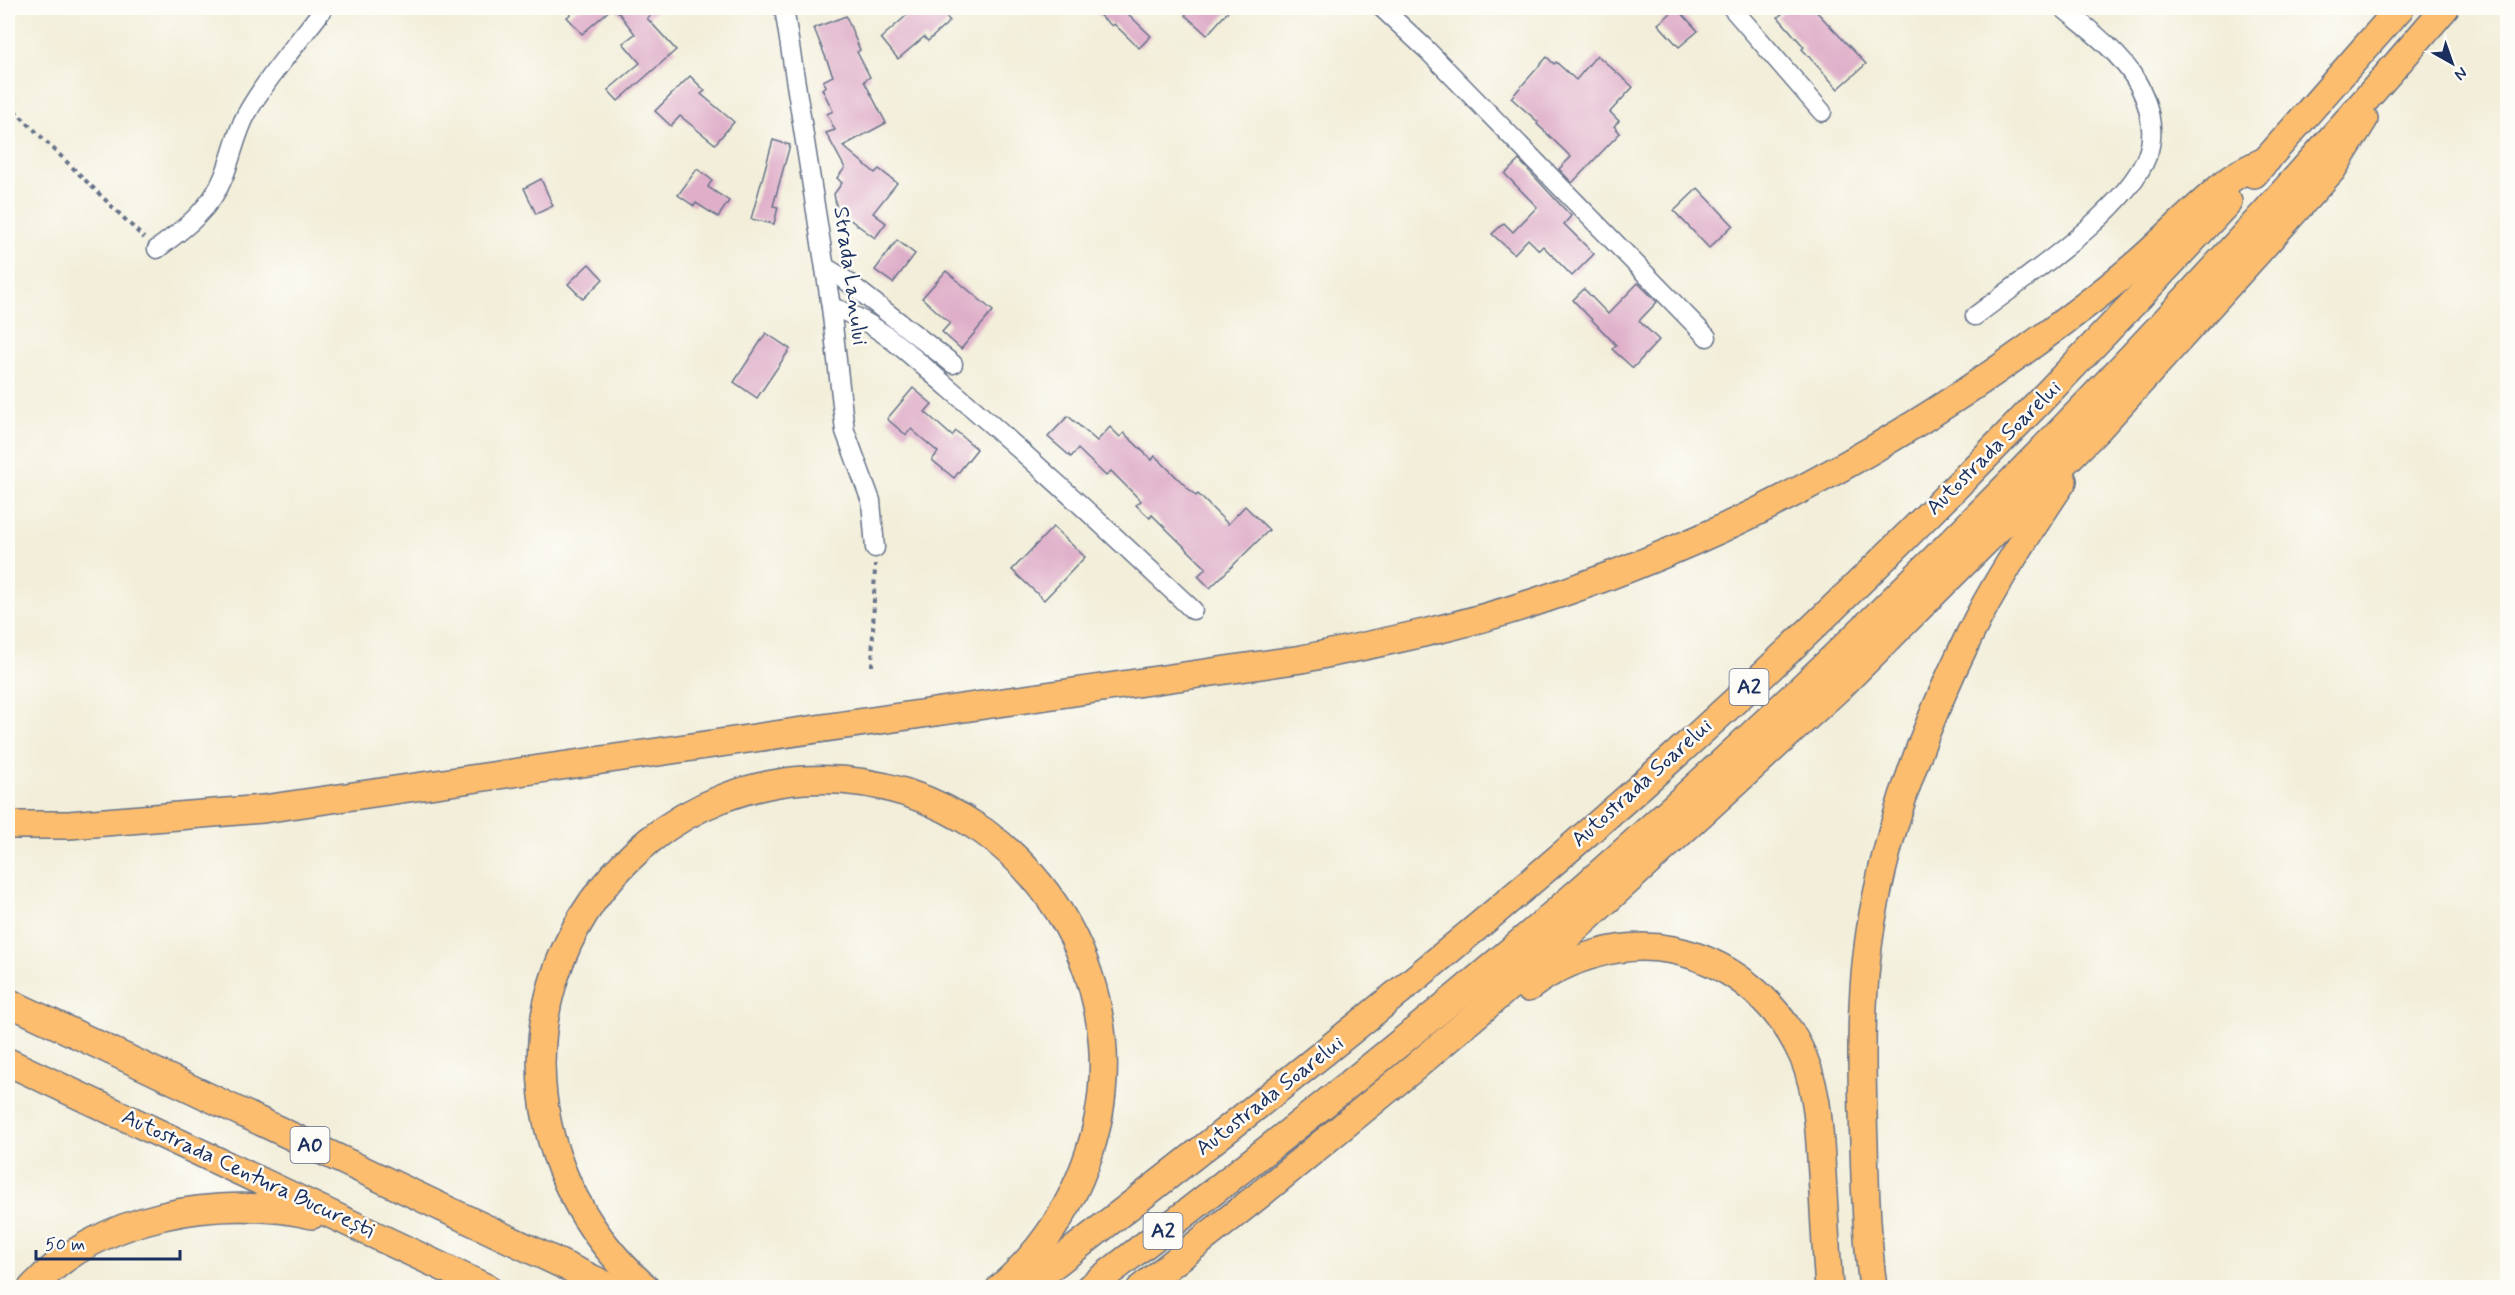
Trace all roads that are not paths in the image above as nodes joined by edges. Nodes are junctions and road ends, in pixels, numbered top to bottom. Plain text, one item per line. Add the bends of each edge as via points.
1 (324, 8) edge
2 (784, 8) edge
3 (1382, 8) edge
4 (1732, 8) edge
5 (2063, 8) edge
6 (2400, 8) edge
7 (2445, 8) edge
8 (2399, 61) junction
9 (1822, 112) dead end
10 (2267, 160) junction
11 (157, 249) road end
12 (825, 267) junction
13 (831, 307) junction
14 (1975, 316) dead end
15 (1707, 337) dead end
16 (953, 364) dead end
17 (2099, 428) junction
18 (875, 548) road end
19 (1193, 610) dead end
20 (8, 825) edge
21 (8, 1002) edge
22 (8, 1062) edge
23 (1414, 1068) junction
24 (370, 1232) junction
25 (32, 1287) edge
26 (487, 1287) edge
27 (612, 1287) edge
28 (646, 1287) edge
29 (1000, 1287) edge
30 (1024, 1287) edge
31 (1089, 1287) edge
32 (1141, 1287) edge
33 (1829, 1287) edge
34 (1873, 1287) edge

1 - 11 street via 244,118 215,195 185,229
2 - 12 street, Strada Lanului
3 - 15 street
4 - 9 street
5 - 14 street via 2134,76 2146,100 2150,123 2148,155 2113,205
6 - 10 highway, Autostrada Soarelui / A2
7 - 8 highway, Autostrada Soarelui / A2
8 - 17 highway via 2332,170
8 - 31 highway, Autostrada Soarelui / A2 via 2196,288 1982,510 1692,789 1542,923 1236,1176
10 - 20 highway via 2230,179 2121,276 2026,350 1833,473 1689,543 1537,602 1302,659 263,809 69,825
10 - 30 highway, Autostrada Soarelui / A2 via 2097,344 1955,489 1668,762 1374,1013
12 - 13 street, Strada Lanului
12 - 16 street
13 - 18 street, Strada Lanului via 845,431 871,501
13 - 19 street via 850,312 871,325 928,370 1045,471
17 - 23 highway via 1832,694 1560,943
17 - 34 highway via 2023,542 1970,634 1910,774 1887,851 1866,967 1861,1066
21 - 27 highway, A0
22 - 24 highway, Autostrada Centura București / A0
23 - 32 highway
23 - 33 highway via 1465,1036 1540,979 1602,951 1665,949 1715,963 1745,981 1784,1023 1799,1047 1811,1080 1818,1114
24 - 25 highway via 288,1209 258,1206 175,1213 128,1226 82,1248
24 - 26 highway, Autostrada Centura București / A0
28 - 29 highway via 600,1241 571,1194 558,1162 545,1115 541,1061 547,1010 558,970 575,930 613,876 664,830 730,795 792,781 834,779 886,786 927,800 966,820 1007,850 1041,887 1070,931 1085,963 1101,1031 1103,1073 1098,1121 1086,1165 1066,1207 1041,1245

